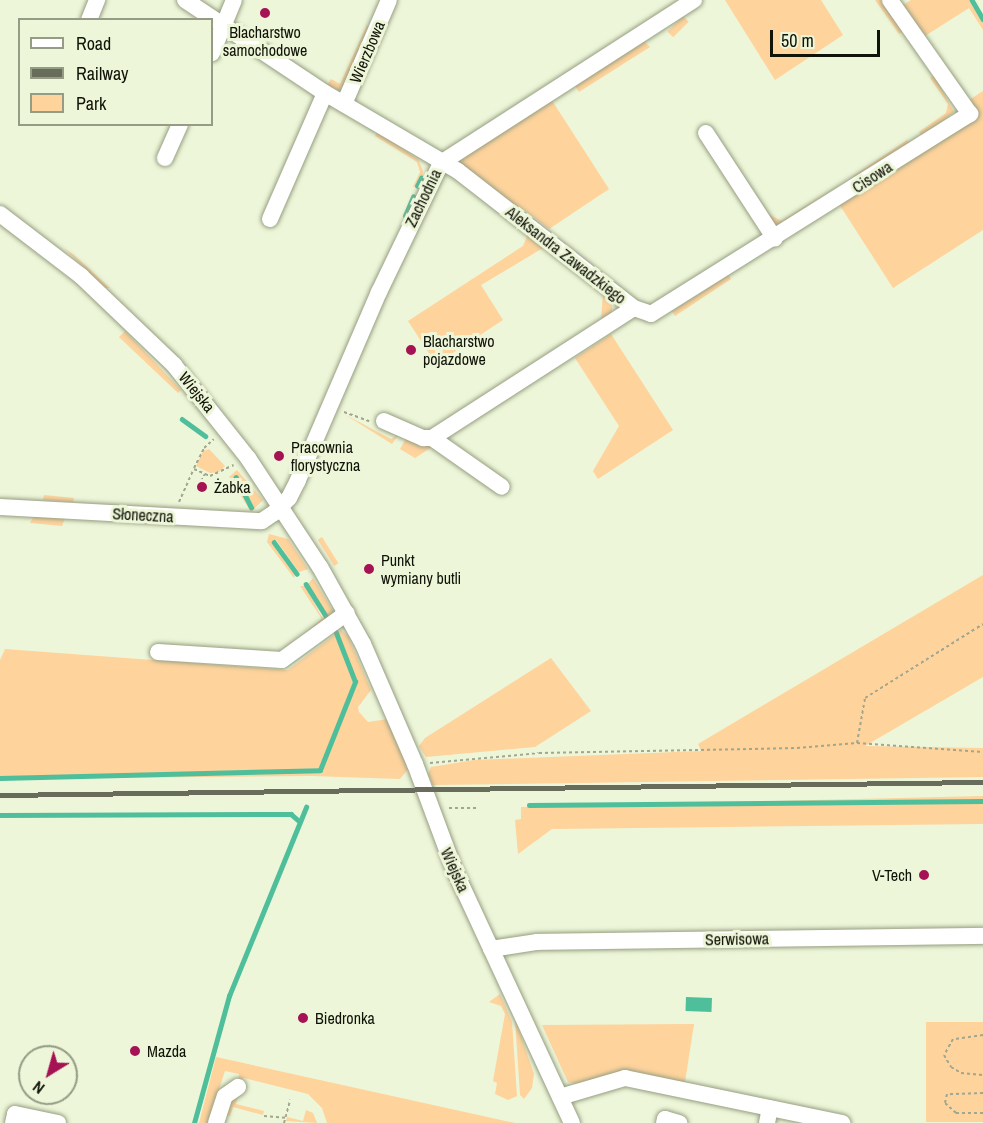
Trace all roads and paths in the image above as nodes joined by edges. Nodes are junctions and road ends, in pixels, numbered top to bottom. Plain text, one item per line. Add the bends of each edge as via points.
1 (98, 0) edge
2 (185, 0) edge
3 (234, 0) edge
4 (389, 0) edge
5 (693, 0) edge
6 (890, 0) edge
7 (89, 18) edge
8 (210, 18) edge
9 (213, 20) edge
10 (223, 27) junction
11 (213, 51) edge
12 (326, 93) junction
13 (344, 104) junction
14 (179, 126) edge
15 (706, 134) dead end
16 (165, 158) dead end
17 (441, 163) junction
18 (0, 214) edge
19 (270, 219) dead end
20 (775, 239) junction
21 (634, 308) junction
22 (341, 410) dead end
23 (384, 421) joint
24 (219, 435) dead end
25 (432, 438) junction
26 (240, 462) dead end
27 (194, 469) junction
28 (205, 474) junction
29 (201, 481) dead end
30 (502, 487) dead end
31 (0, 507) edge
32 (282, 507) junction
33 (173, 516) junction
34 (347, 613) junction
35 (983, 624) edge
36 (159, 652) dead end
37 (857, 743) junction
38 (983, 752) edge
39 (415, 764) junction
40 (431, 808) junction
41 (477, 808) dead end
42 (983, 936) edge
43 (491, 949) junction
44 (983, 1035) edge
45 (983, 1075) edge
46 (238, 1087) dead end
47 (983, 1093) edge
48 (560, 1098) junction
49 (290, 1100) dead end
50 (983, 1113) edge
51 (769, 1115) edge
52 (264, 1116) dead end
53 (285, 1118) junction
54 (13, 1123) edge
55 (58, 1123) edge
56 (216, 1123) edge
57 (284, 1123) edge
58 (572, 1123) edge
59 (664, 1123) edge
60 (679, 1123) edge
61 (842, 1123) edge

1 - 7 street
2 - 8 street, Aleksandra Zawadzkiego
3 - 10 street
4 - 13 street, Wierzbowa
5 - 17 street, Zachodnia
6 - 20 street, Cisowa via 970,114
9 - 10 street, Aleksandra Zawadzkiego
10 - 11 street
10 - 12 street, Aleksandra Zawadzkiego
12 - 13 street, Aleksandra Zawadzkiego
12 - 19 street
13 - 17 street, Aleksandra Zawadzkiego
14 - 16 street
15 - 20 street
17 - 21 street, Aleksandra Zawadzkiego via 458,171
17 - 32 street, Zachodnia via 379,292 298,480
18 - 32 street, Wiejska via 81,276 159,348 227,429
20 - 21 street, Cisowa via 666,308 651,314
21 - 25 street, Aleksandra Zawadzkiego
22 - 23 path via 362,420
23 - 25 street via 423,438
24 - 27 path via 204,448
25 - 30 street
26 - 28 path via 219,473
27 - 28 path
27 - 33 path
28 - 29 path
31 - 33 street, Słoneczna
32 - 33 street, Słoneczna via 262,521
32 - 34 street, Wiejska
34 - 36 street via 282,660
34 - 39 street, Wiejska
35 - 37 path via 865,698
37 - 38 path
37 - 39 path via 797,748 539,753
39 - 40 street, Wiejska
40 - 41 path
40 - 43 street, Wiejska
42 - 43 street, Serwisowa via 537,942
43 - 48 street, Wiejska
44 - 45 path via 953,1039 944,1055 951,1067 961,1073
46 - 56 street via 225,1096
47 - 50 path via 947,1094 945,1103 956,1113
48 - 51 street via 625,1078
48 - 58 street, Wiejska
49 - 53 path
51 - 61 street
52 - 53 path
53 - 57 path
54 - 55 street via 15,1114
59 - 60 street via 665,1119

